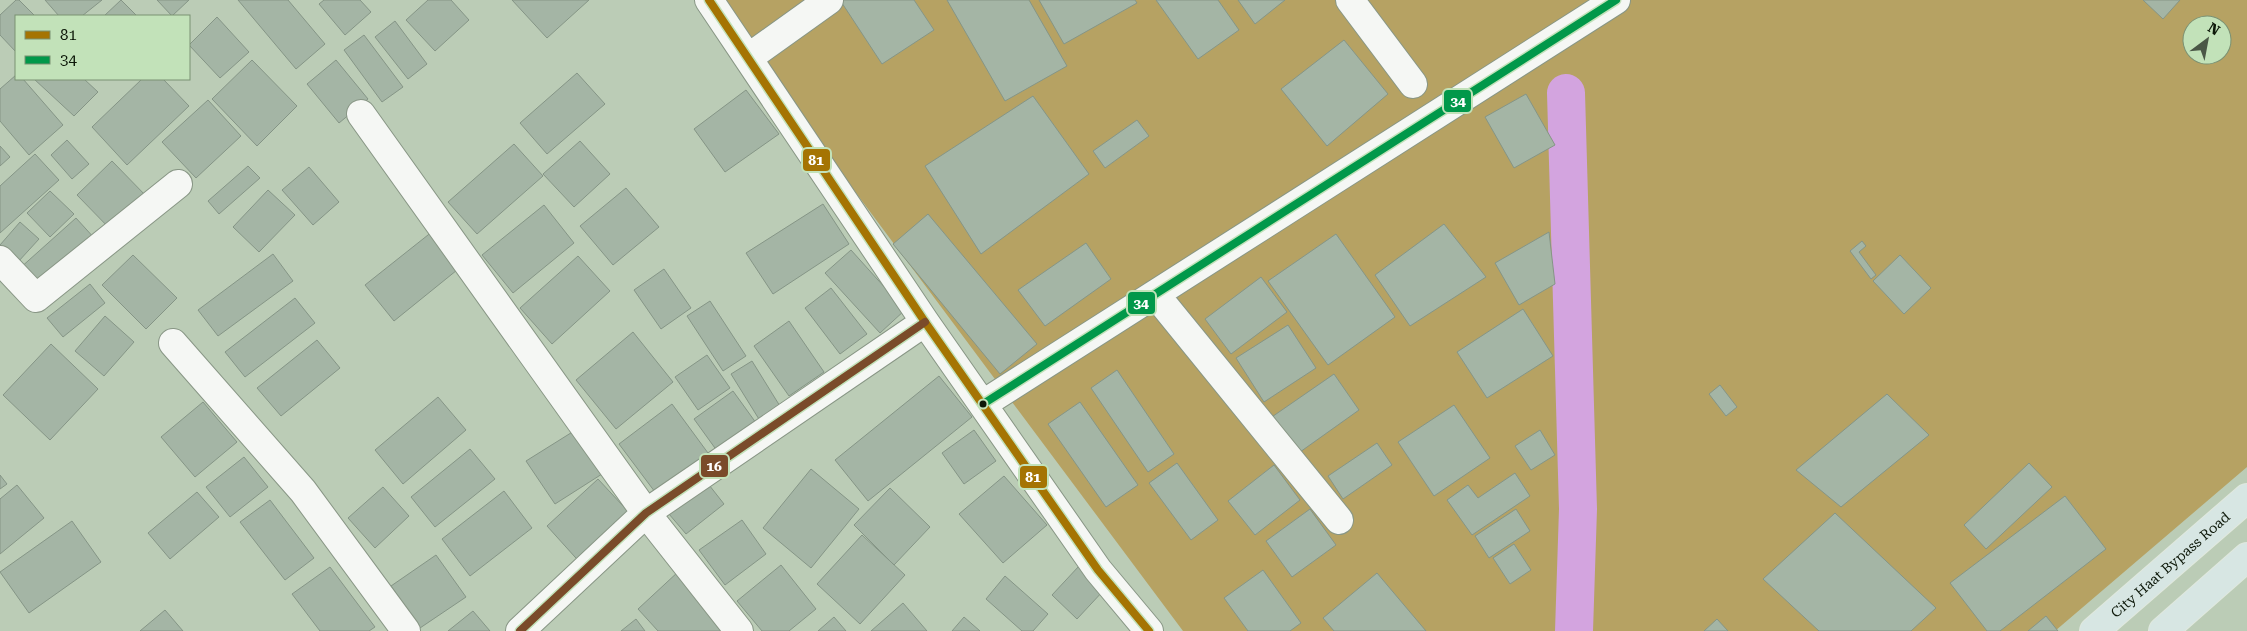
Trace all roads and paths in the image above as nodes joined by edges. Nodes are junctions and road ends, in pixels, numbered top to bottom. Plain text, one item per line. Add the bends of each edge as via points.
1 (709, 0) edge
2 (830, 0) edge
3 (1350, 0) edge
4 (1616, 0) edge
5 (748, 58) junction
6 (1413, 84) dead end
7 (361, 114) dead end
8 (178, 184) dead end
9 (0, 260) edge
10 (1155, 294) junction
11 (925, 322) junction
12 (173, 342) dead end
13 (983, 404) junction
14 (2247, 498) edge
15 (646, 513) junction
16 (1339, 520) dead end
17 (2247, 557) edge
18 (406, 631) edge
19 (520, 631) edge
20 (739, 631) edge
21 (1149, 631) edge
22 (2094, 631) edge
23 (2163, 631) edge

1 - 5 street
2 - 5 street
3 - 6 street
4 - 10 street
5 - 11 street
7 - 15 street
8 - 9 street via 36,298
10 - 13 street
10 - 16 street
11 - 13 street
11 - 15 street
12 - 18 street via 303,490
13 - 21 street via 1098,570
14 - 22 main road, City Haat Bypass Road
15 - 19 street
15 - 20 street
17 - 23 main road

